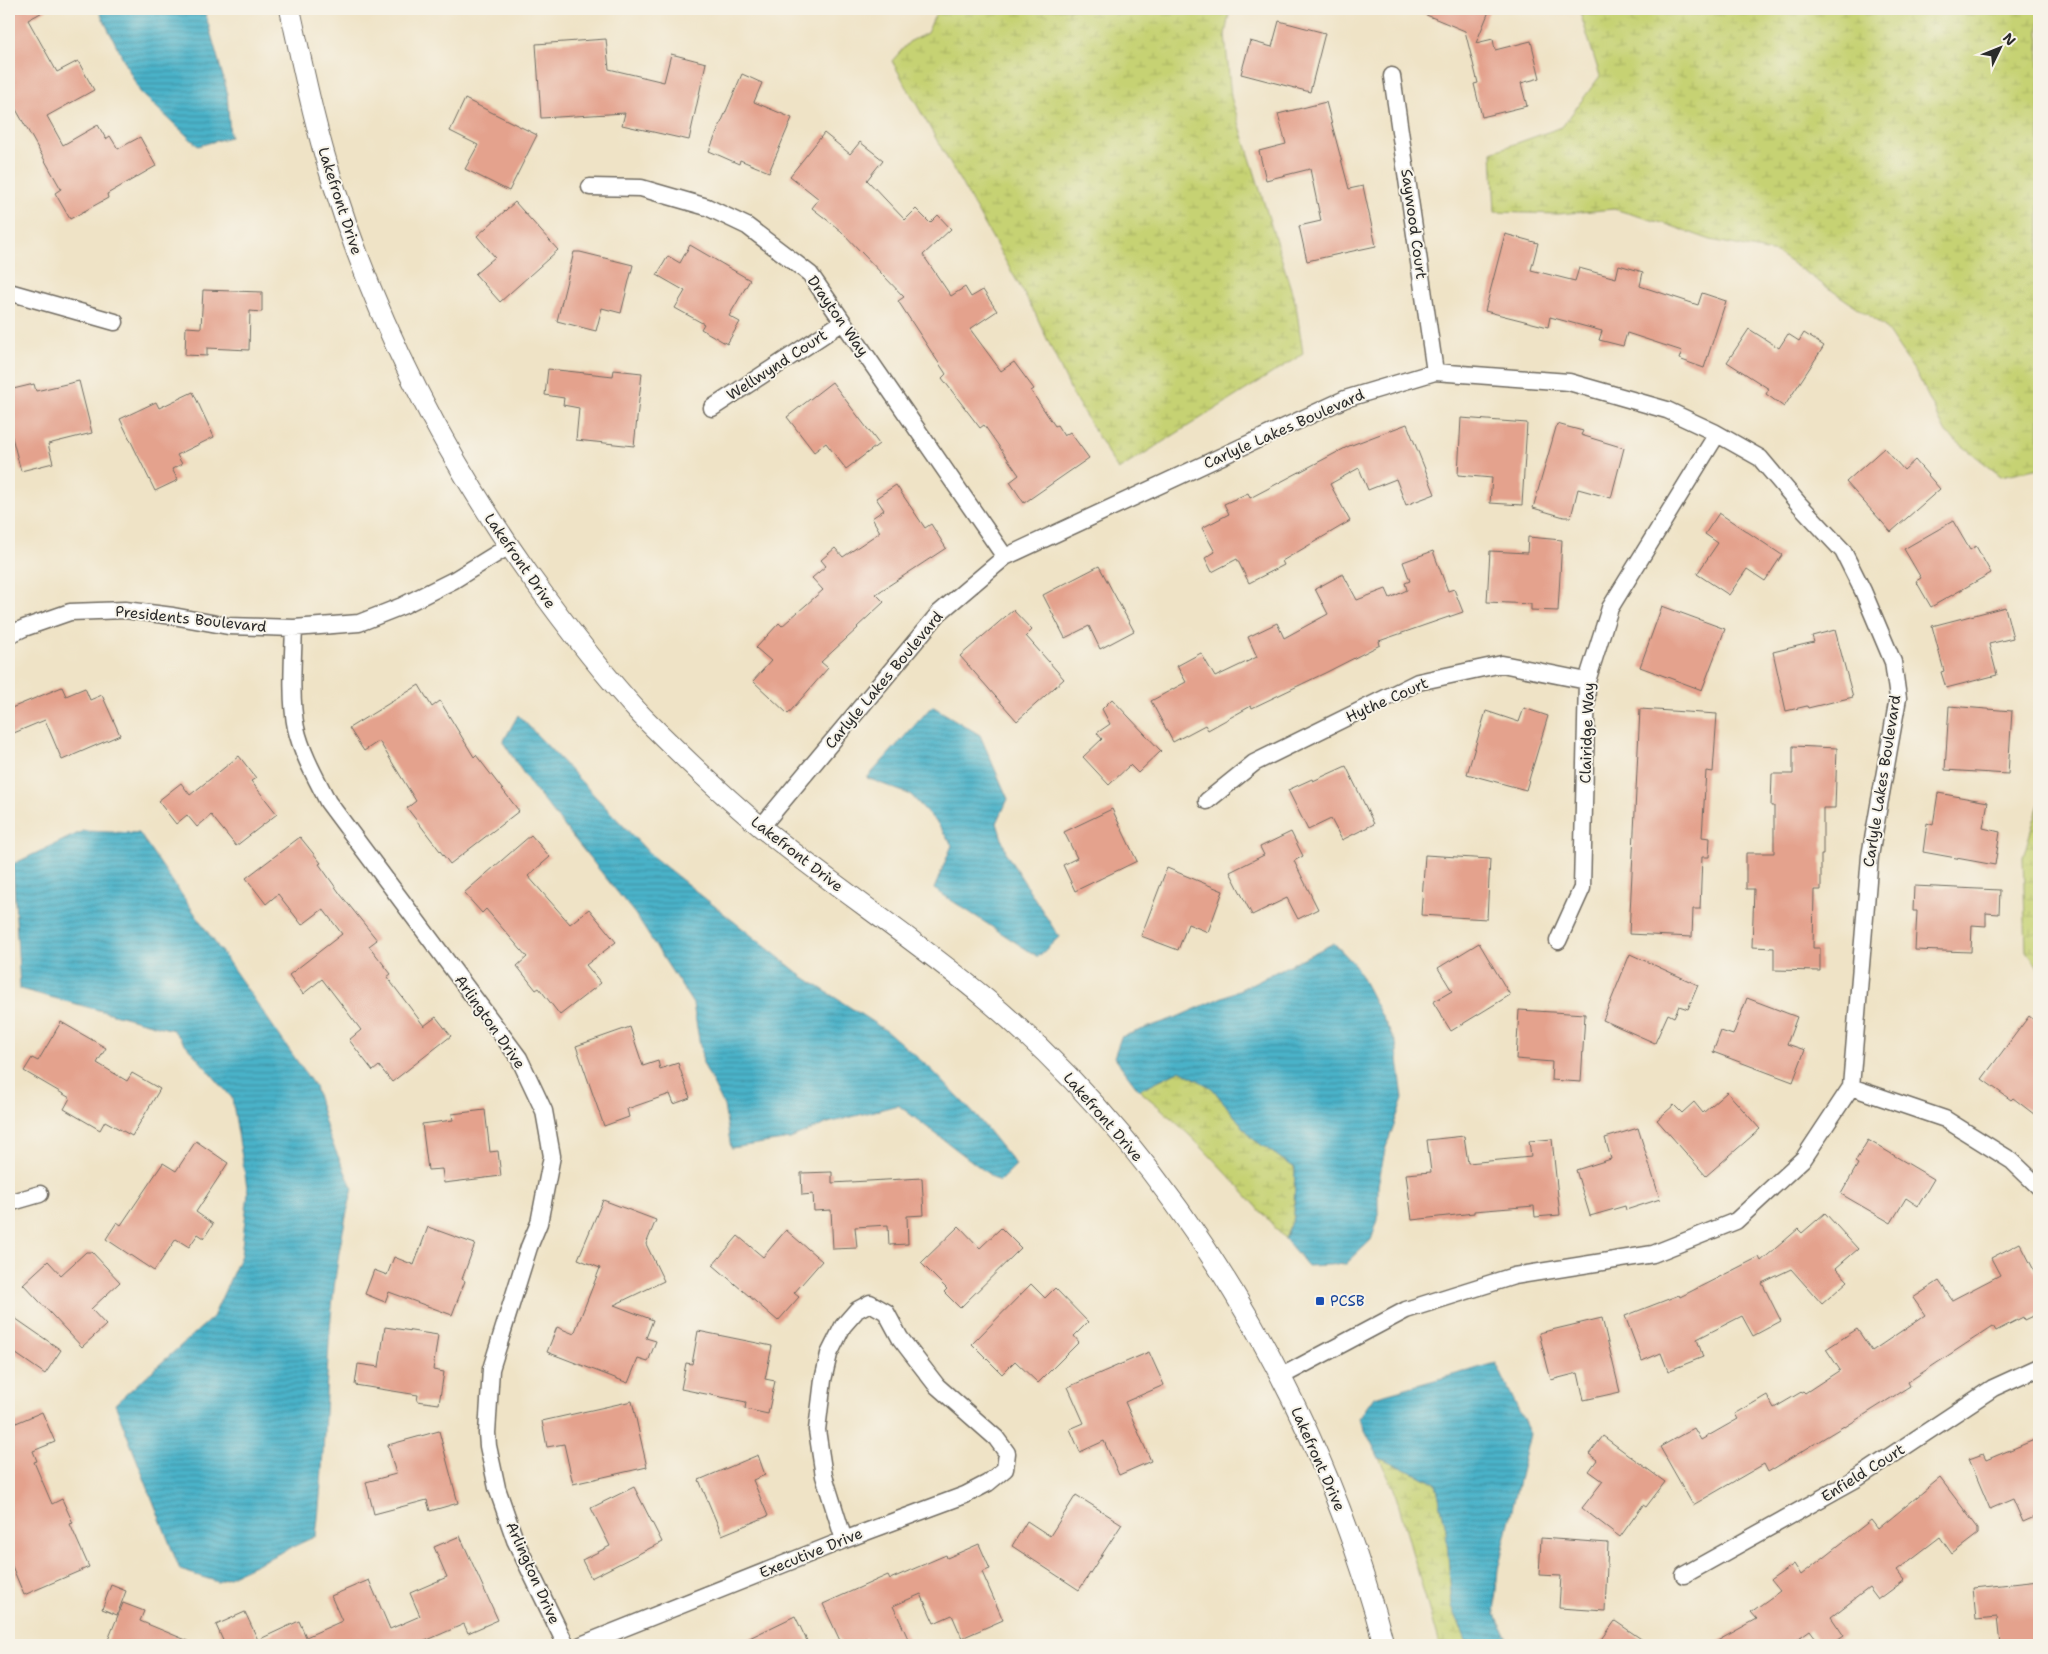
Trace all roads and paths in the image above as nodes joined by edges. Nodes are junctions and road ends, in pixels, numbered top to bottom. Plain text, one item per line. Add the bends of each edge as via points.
1 (290, 9) edge
2 (1392, 76) dead end
3 (590, 187) dead end
4 (9, 292) edge
5 (115, 322) dead end
6 (843, 322) junction
7 (1435, 372) junction
8 (712, 408) dead end
9 (1714, 432) junction
10 (509, 546) junction
11 (1005, 557) junction
12 (294, 628) junction
13 (9, 635) edge
14 (1587, 681) junction
15 (1207, 801) dead end
16 (761, 827) junction
17 (1558, 942) dead end
18 (1851, 1087) junction
19 (2039, 1187) edge
20 (40, 1194) dead end
21 (9, 1203) edge
22 (2039, 1367) edge
23 (1280, 1377) junction
24 (844, 1540) junction
25 (1684, 1575) dead end
26 (566, 1645) edge
27 (581, 1645) edge
28 (1384, 1645) edge

1 - 10 street, Lakefront Drive via 324,152 374,298 434,422
2 - 7 street, Saywood Court
3 - 6 street, Drayton Way via 641,188 707,207 747,226 810,274
4 - 5 street
6 - 8 street, Wellwynd Court
6 - 11 street, Drayton Way
7 - 9 street, Carlyle Lakes Boulevard via 1569,382 1666,410
7 - 11 street, Carlyle Lakes Boulevard via 1345,399
9 - 14 street, Clairidge Way via 1714,439 1610,608
9 - 18 street, Carlyle Lakes Boulevard via 1760,458 1843,551 1893,662 1898,698 1870,856
10 - 12 street, Presidents Boulevard via 454,580 359,623
10 - 16 street, Lakefront Drive via 594,661 642,715
11 - 16 street, Carlyle Lakes Boulevard via 939,613
12 - 13 street, Presidents Boulevard via 228,626 125,610 70,612
12 - 26 street, Arlington Drive via 296,727 306,757 328,802 518,1058 544,1111 551,1165 539,1223 491,1369 487,1433 498,1488 515,1540
14 - 15 street, Hythe Court via 1502,664 1418,682 1254,763
14 - 17 street, Clairidge Way via 1582,888
16 - 23 street, Lakefront Drive via 946,966 990,1002 1060,1068 1131,1148 1172,1202 1237,1298
18 - 19 street via 1945,1119 2012,1162
18 - 23 street, Carlyle Lakes Boulevard via 1804,1158 1736,1220 1653,1254 1514,1276 1406,1310
20 - 21 street
22 - 25 street, Enfield Court via 1993,1388 1856,1479
23 - 28 street, Lakefront Drive via 1342,1512
24 - 24 street, Executive Drive via 824,1476 817,1430 829,1354 843,1326 857,1310 870,1303 886,1312 900,1338 938,1386 996,1438 1007,1453 1005,1469 988,1483 965,1495
24 - 27 street, Executive Drive

